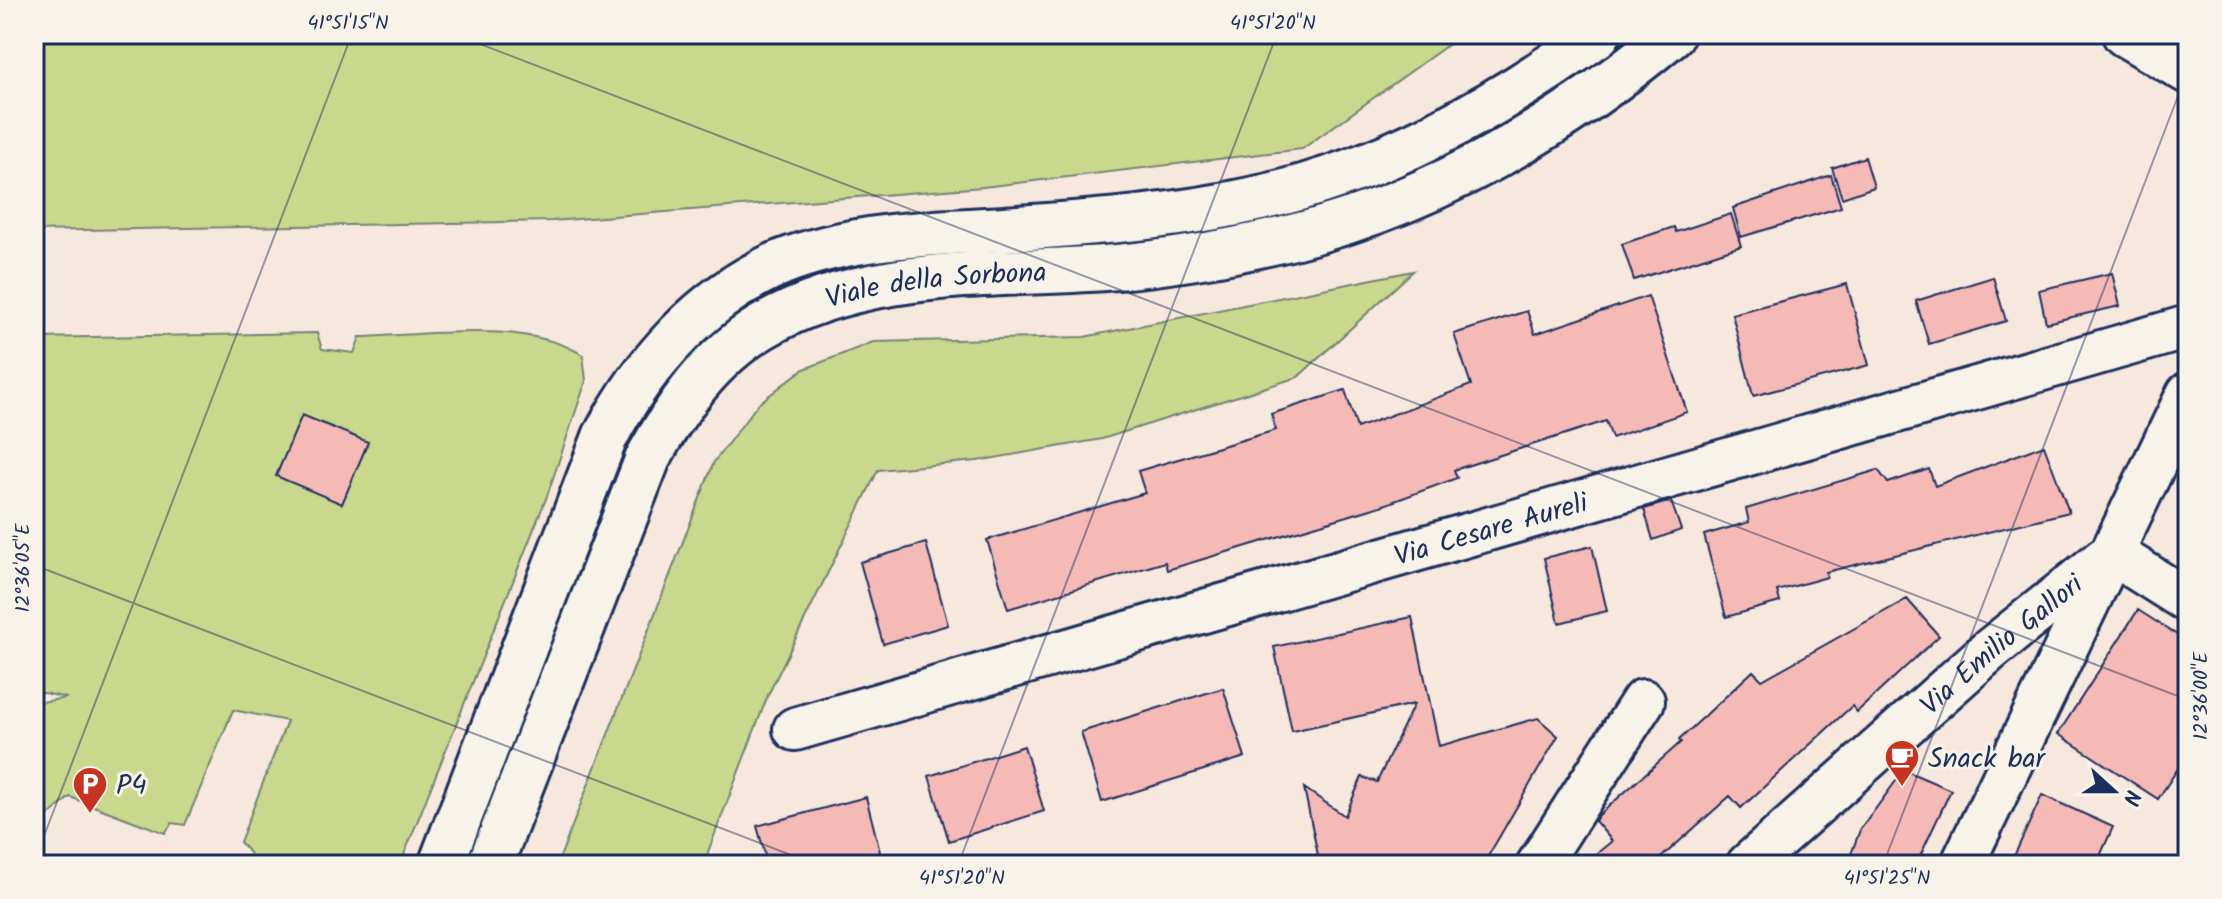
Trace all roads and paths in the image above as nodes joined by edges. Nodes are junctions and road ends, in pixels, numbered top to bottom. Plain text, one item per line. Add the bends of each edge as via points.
1 (1598, 34) edge
2 (1672, 34) edge
3 (2125, 34) edge
4 (2188, 71) edge
5 (2188, 327) edge
6 (2188, 394) edge
7 (2112, 553) junction
8 (2188, 601) edge
9 (1990, 650) junction
10 (2051, 681) junction
11 (1643, 701) dead end
12 (795, 729) dead end
13 (441, 865) edge
14 (490, 865) edge
15 (1538, 865) edge
16 (1748, 865) edge
17 (1962, 865) edge

1 - 13 main road, Viale della Sorbona via 1479,113 1363,168 1318,183 1195,211 845,245 784,262 728,293 669,344 605,437
2 - 14 main road, Viale della Sorbona via 1584,103 1514,147 1412,197 1327,226 1183,259 888,284 811,305 754,332 689,394 648,458
3 - 4 main road
5 - 12 street, Via Cesare Aureli
6 - 7 street
7 - 8 street
7 - 9 street, Via Emilio Gallori
7 - 10 street
9 - 10 street via 2020,658
9 - 16 street, Via Emilio Gallori
10 - 17 street
11 - 15 street

